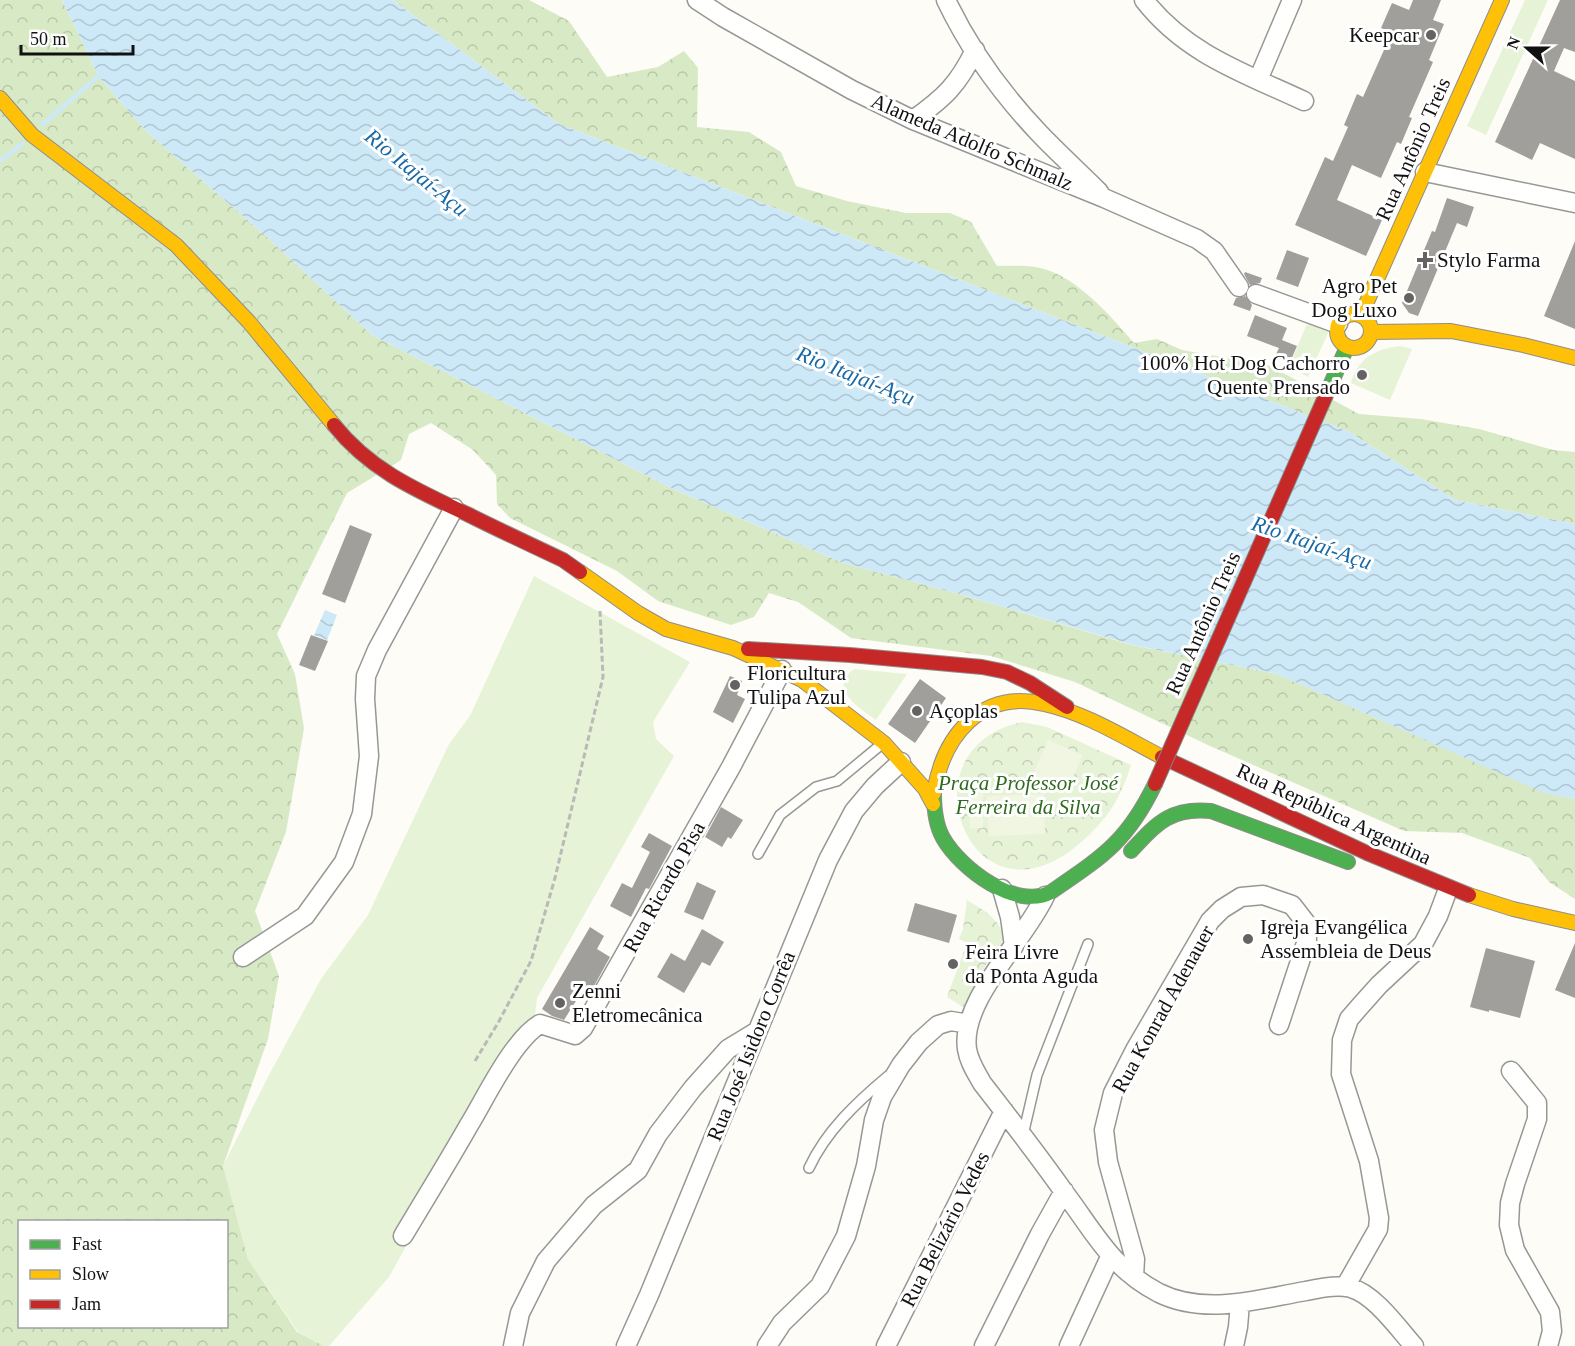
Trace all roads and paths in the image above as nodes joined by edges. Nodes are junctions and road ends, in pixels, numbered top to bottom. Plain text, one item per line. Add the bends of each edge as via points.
1 (697, 0) edge
2 (946, 0) edge
3 (1144, 0) edge
4 (1292, 0) edge
5 (1502, 0) edge
6 (975, 51) junction
7 (1258, 80) junction
8 (0, 98) edge
9 (1304, 101) dead end
10 (913, 120) junction
11 (1425, 172) junction
12 (1104, 198) junction
13 (1575, 203) edge
14 (1361, 315) junction
15 (1338, 324) junction
16 (1372, 332) junction
17 (1347, 347) junction
18 (1575, 358) edge
19 (454, 508) junction
20 (603, 588) junction
21 (733, 648) junction
22 (850, 655) junction
23 (783, 670) junction
24 (823, 694) junction
25 (1084, 719) junction
26 (884, 742) junction
27 (901, 762) junction
28 (933, 804) junction
29 (758, 854) dead end
30 (1119, 861) dead end
31 (1415, 875) junction
32 (1002, 889) junction
33 (1448, 889) junction
34 (1074, 894) dead end
35 (1045, 896) junction
36 (1575, 923) edge
37 (1088, 944) dead end
38 (1014, 946) junction
39 (243, 957) dead end
40 (969, 1024) junction
41 (1279, 1025) dead end
42 (756, 1032) junction
43 (475, 1061) dead end
44 (901, 1065) junction
45 (1511, 1071) dead end
46 (1004, 1111) junction
47 (1022, 1137) junction
48 (809, 1168) dead end
49 (1064, 1191) junction
50 (403, 1236) dead end
51 (1110, 1257) junction
52 (1134, 1277) junction
53 (1345, 1287) junction
54 (1240, 1303) junction
55 (513, 1346) edge
56 (626, 1346) edge
57 (767, 1346) edge
58 (886, 1346) edge
59 (984, 1346) edge
60 (1069, 1346) edge
61 (1234, 1346) edge
62 (1414, 1346) edge
63 (1548, 1346) edge

1 - 10 street, Alameda Adolfo Schmalz via 852,90
2 - 6 street
3 - 7 street via 1197,50
4 - 7 street
5 - 11 main road, Rua Antônio Treis
6 - 10 street via 950,90
6 - 12 street via 1039,133
7 - 9 street
8 - 19 main road via 32,135 176,245 249,322 342,435 405,485
10 - 12 street, Alameda Adolfo Schmalz
11 - 13 street
11 - 14 main road, Rua Antônio Treis
12 - 15 street, Alameda Adolfo Schmalz via 1197,239 1214,251 1248,291
14 - 15 main road via 1345,315
14 - 16 main road
15 - 17 main road via 1339,340
16 - 17 main road via 1363,346
16 - 18 main road via 1451,331
17 - 35 main road, Rua Antônio Treis, bridge via 1143,810 1106,854
19 - 20 main road via 563,560
19 - 39 street via 366,675 369,756 362,814 344,862 305,916
20 - 21 main road via 666,629
20 - 43 path via 599,616 603,677 555,878 531,961
21 - 22 main road
21 - 23 main road
22 - 24 main road via 832,660 824,670 820,682
22 - 25 main road via 1007,672
23 - 24 main road
23 - 50 street, Rua Ricardo Pisa via 583,1028 575,1035 540,1024 525,1037 495,1080
24 - 26 main road
25 - 28 main road via 1026,702 1010,702 982,711 951,740 938,765
25 - 31 main road, Rua República Argentina
26 - 27 main road
26 - 29 lane via 837,780 816,787 780,815
27 - 28 main road
27 - 42 street, Rua José Isidoro Corrêa via 854,811 828,860
28 - 32 main road via 951,853 979,878
30 - 31 main road via 1167,816 1194,808 1364,867
31 - 33 main road, Rua República Argentina
32 - 35 main road via 1023,896
32 - 38 street
33 - 36 main road, Rua República Argentina via 1502,907
33 - 53 street via 1423,944 1349,1019 1342,1040 1341,1074 1369,1161 1379,1218
34 - 35 main road
35 - 38 street
37 - 47 lane via 1037,1075
38 - 40 street via 975,1004
40 - 44 street via 951,1021 938,1025
40 - 46 street via 967,1048 972,1067
41 - 52 street, Rua Konrad Adenauer via 1307,940 1306,923 1292,905 1263,895 1241,897 1210,921 1113,1093 1104,1130 1108,1162 1135,1259
42 - 55 street via 728,1049 658,1134 638,1170 594,1205 546,1261 520,1313
42 - 56 street, Rua José Isidoro Corrêa
44 - 48 lane via 835,1127
44 - 57 street via 873,1120 866,1166 846,1236 820,1286 782,1323
45 - 63 street via 1537,1103 1537,1119 1515,1184 1509,1225 1515,1250 1550,1312 1552,1332
46 - 47 street
46 - 58 street, Rua Belizário Vedes
47 - 49 street
49 - 51 street
49 - 59 street
51 - 52 street
51 - 60 street
52 - 54 street via 1186,1303
53 - 54 street
53 - 62 street via 1371,1299
54 - 61 street

